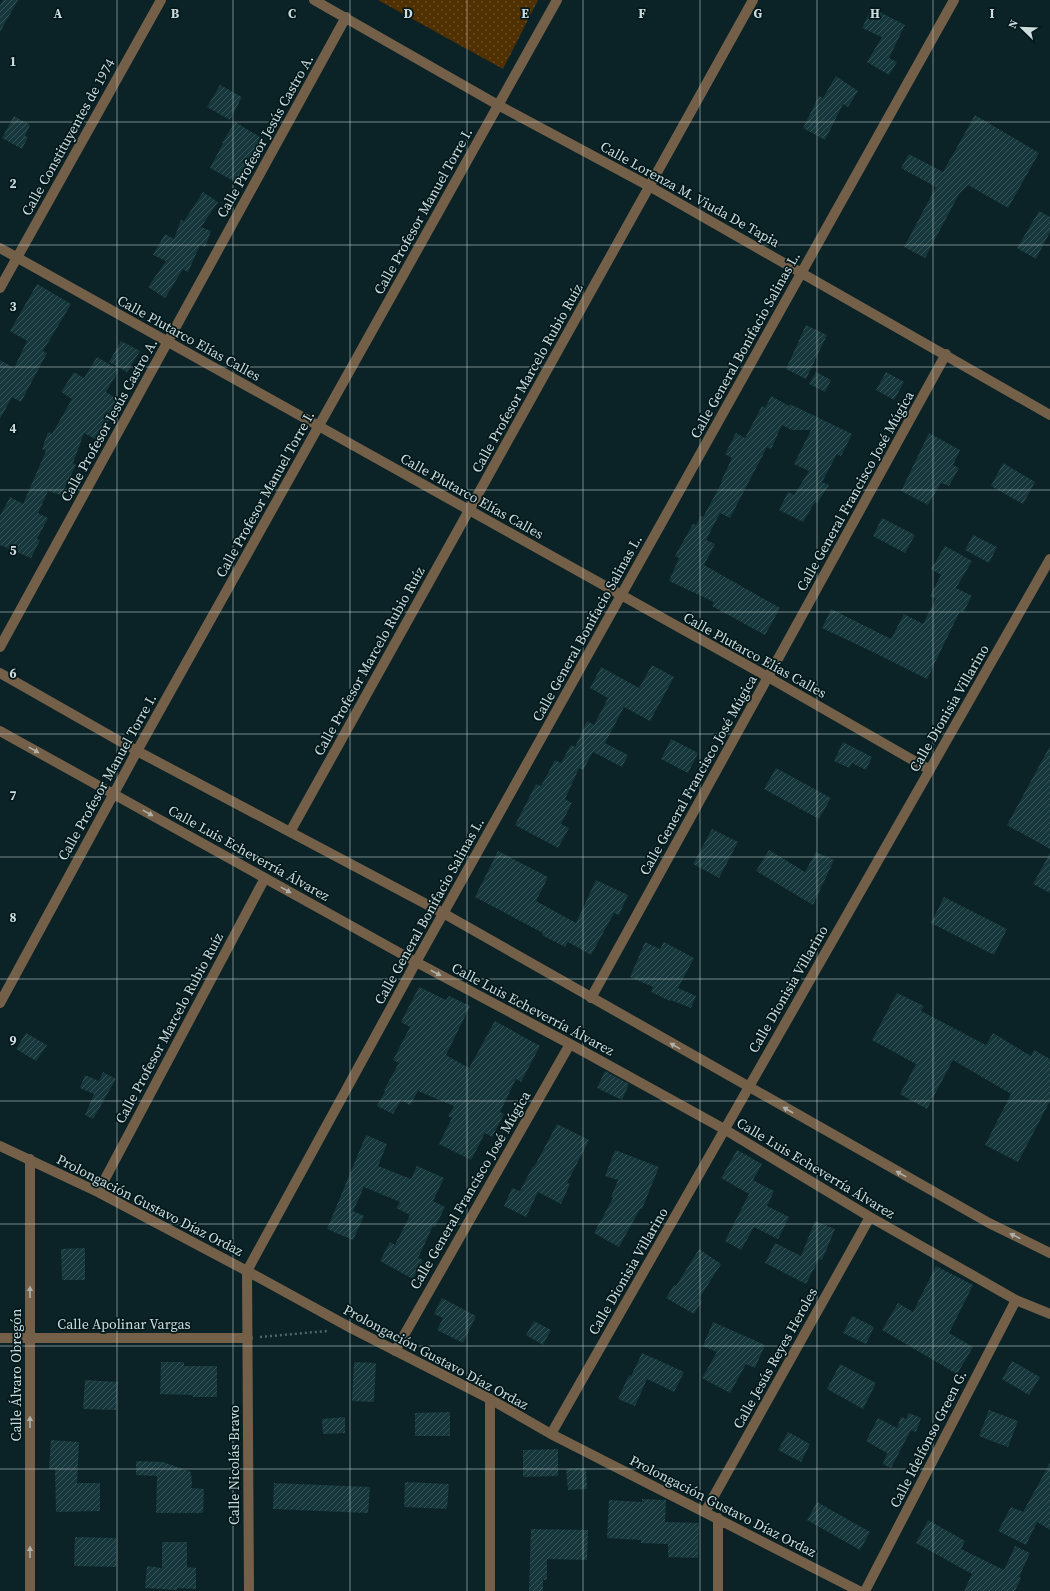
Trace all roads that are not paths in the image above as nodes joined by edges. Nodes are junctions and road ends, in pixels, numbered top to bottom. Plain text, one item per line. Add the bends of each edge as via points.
1 (161, 0) edge
2 (314, 0) edge
3 (557, 0) edge
4 (753, 0) edge
5 (954, 0) edge
6 (346, 17) junction
7 (498, 105) junction
8 (649, 186) junction
9 (0, 248) edge
10 (17, 258) junction
11 (801, 273) junction
12 (0, 288) edge
13 (167, 342) junction
14 (946, 354) junction
15 (1050, 415) edge
16 (318, 426) junction
17 (469, 510) junction
18 (1050, 559) edge
19 (621, 595) junction
20 (0, 646) edge
21 (0, 673) edge
22 (768, 677) junction
23 (0, 731) edge
24 (137, 751) junction
25 (930, 770) junction
26 (113, 795) junction
27 (290, 832) junction
28 (265, 878) junction
29 (443, 913) junction
30 (416, 962) junction
31 (591, 998) junction
32 (0, 1003) edge
33 (570, 1044) junction
34 (748, 1087) junction
35 (724, 1130) junction
36 (0, 1146) edge
37 (30, 1159) junction
38 (98, 1192) junction
39 (870, 1217) junction
40 (1050, 1253) edge
41 (247, 1271) junction
42 (1016, 1300) junction
43 (1050, 1314) edge
44 (0, 1338) edge
45 (30, 1338) junction
46 (248, 1338) junction
47 (395, 1351) junction
48 (490, 1399) junction
49 (551, 1434) junction
50 (705, 1512) junction
51 (718, 1518) junction
52 (30, 1591) edge
53 (249, 1591) edge
54 (490, 1591) edge
55 (718, 1591) edge
56 (859, 1591) edge
57 (865, 1591) edge

1 - 10 street, Calle Constituyentes de 1974
2 - 6 street, Calle Lorenza M. Viuda De Tapia
3 - 7 street, Calle Profesor Manuel Torre I.
4 - 8 street, Calle Profesor Marcelo Rubio Ruíz
5 - 11 street, Calle General Bonifacio Salinas L.
6 - 7 street, Calle Lorenza M. Viuda De Tapia
6 - 13 street, Calle Profesor Jesús Castro A.
7 - 8 street, Calle Lorenza M. Viuda De Tapia
7 - 16 street, Calle Profesor Manuel Torre I.
8 - 11 street, Calle Lorenza M. Viuda De Tapia
8 - 17 street, Calle Profesor Marcelo Rubio Ruíz
9 - 10 street, Calle Plutarco Elías Calles
10 - 12 street, Calle Constituyentes de 1974
10 - 13 street, Calle Plutarco Elías Calles
11 - 14 street, Calle Lorenza M. Viuda De Tapia
11 - 19 street, Calle General Bonifacio Salinas L.
13 - 16 street, Calle Plutarco Elías Calles
13 - 20 street, Calle Profesor Jesús Castro A.
14 - 15 street, Calle Lorenza M. Viuda De Tapia
14 - 22 street, Calle General Francisco José Múgica
16 - 17 street, Calle Plutarco Elías Calles
16 - 24 street, Calle Profesor Manuel Torre I.
17 - 19 street, Calle Plutarco Elías Calles
17 - 27 street, Calle Profesor Marcelo Rubio Ruíz
18 - 25 street, Calle Dionisia Villarino
19 - 22 street, Calle Plutarco Elías Calles
19 - 29 street, Calle General Bonifacio Salinas L.
21 - 24 street
22 - 25 street, Calle Plutarco Elías Calles
22 - 31 street, Calle General Francisco José Múgica
23 -> 26 street, Calle Luis Echeverría Álvarez
24 - 26 street, Calle Profesor Manuel Torre I.
24 - 27 street
25 - 34 street, Calle Dionisia Villarino
26 -> 28 street, Calle Luis Echeverría Álvarez
26 - 32 street, Calle Profesor Manuel Torre I.
27 - 29 street
28 -> 30 street, Calle Luis Echeverría Álvarez
28 - 38 street, Calle Profesor Marcelo Rubio Ruíz
29 - 30 street, Calle General Bonifacio Salinas L.
29 - 31 street
30 -> 33 street, Calle Luis Echeverría Álvarez
30 - 41 street, Calle General Bonifacio Salinas L.
34 -> 31 street
33 - 35 street, Calle Luis Echeverría Álvarez
33 - 47 street, Calle General Francisco José Múgica
34 - 35 street, Calle Dionisia Villarino
40 -> 34 street via 989,1223
35 - 39 street, Calle Luis Echeverría Álvarez
35 - 49 street, Calle Dionisia Villarino
36 - 37 street, Prolongación Gustavo Díaz Ordaz
37 - 38 street, Prolongación Gustavo Díaz Ordaz
45 -> 37 street, Calle Álvaro Obregón
38 - 41 street, Prolongación Gustavo Díaz Ordaz
39 - 42 street, Calle Luis Echeverría Álvarez
39 - 50 street, Calle Jesús Reyes Heroles
41 - 46 street, Calle Nicolás Bravo
41 - 47 street, Prolongación Gustavo Díaz Ordaz
42 - 43 street, Calle Luis Echeverría Álvarez
42 - 57 street, Calle Idelfonso Green G.
44 - 45 street, Calle Apolinar Vargas
45 - 46 street, Calle Apolinar Vargas
52 -> 45 street, Calle Álvaro Obregón
46 - 53 street, Calle Nicolás Bravo
47 - 48 street, Prolongación Gustavo Díaz Ordaz
48 - 49 street, Prolongación Gustavo Díaz Ordaz
48 - 54 street
49 - 50 street, Prolongación Gustavo Díaz Ordaz
50 - 51 street, Prolongación Gustavo Díaz Ordaz
51 - 55 street
51 - 56 street, Prolongación Gustavo Díaz Ordaz

